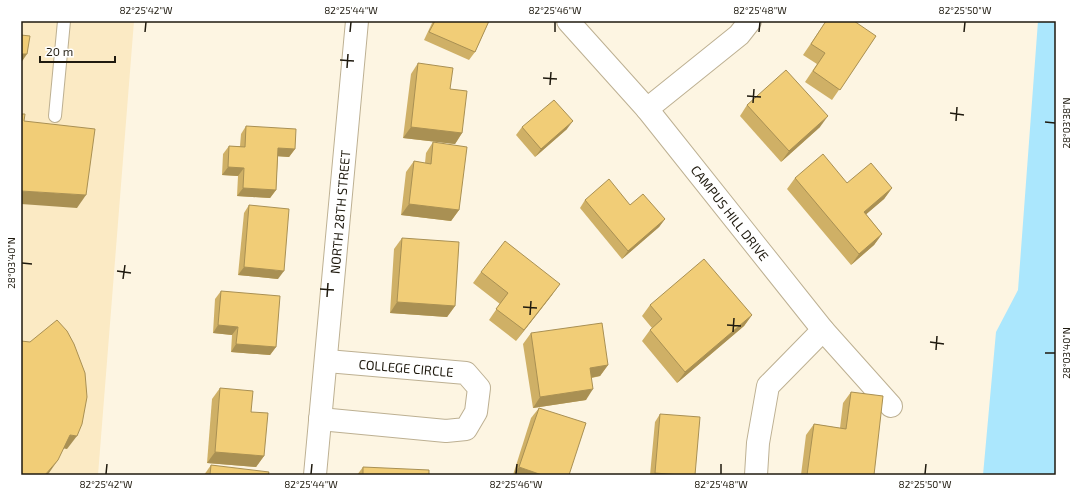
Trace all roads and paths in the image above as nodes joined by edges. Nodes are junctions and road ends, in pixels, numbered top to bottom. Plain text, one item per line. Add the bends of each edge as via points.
1 (64, 21) edge
2 (357, 21) edge
3 (568, 21) edge
4 (750, 21) edge
5 (648, 109) junction
6 (55, 116) dead end
7 (823, 330) junction
8 (327, 361) junction
9 (891, 406) dead end
10 (320, 419) junction
11 (316, 475) edge
12 (756, 475) edge

1 - 6 lane
2 - 8 street, NORTH 28TH STREET
3 - 5 street, CAMPUS HILL DRIVE
4 - 5 street via 739,35
5 - 7 street, CAMPUS HILL DRIVE
7 - 9 street, CAMPUS HILL DRIVE
7 - 12 street via 768,386 758,442
8 - 10 street, NORTH 28TH STREET
8 - 10 street, COLLEGE CIRCLE via 466,373 479,388 476,412 466,429 446,431
10 - 11 street, NORTH 28TH STREET

